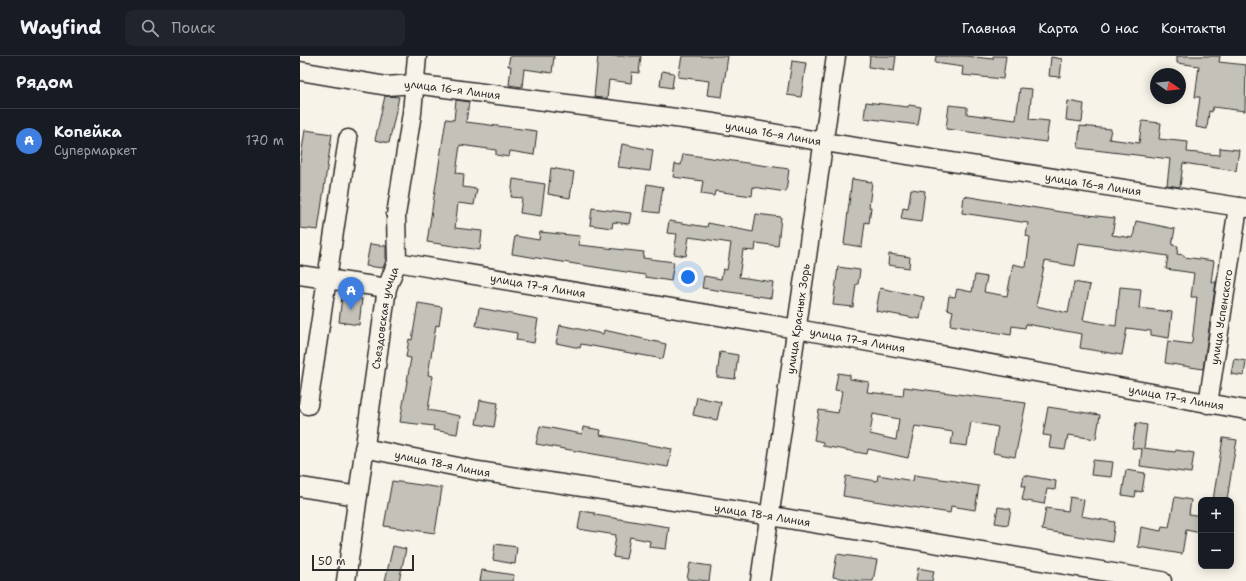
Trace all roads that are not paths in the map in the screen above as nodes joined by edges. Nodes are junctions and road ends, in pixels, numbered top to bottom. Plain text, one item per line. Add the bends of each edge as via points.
1 (417, 56) edge
2 (836, 56) edge
3 (300, 71) edge
4 (414, 84) junction
5 (348, 139) dead end
6 (824, 142) junction
7 (1242, 207) edge
8 (397, 262) junction
9 (300, 274) edge
10 (327, 278) junction
11 (387, 288) junction
12 (797, 329) junction
13 (1208, 404) junction
14 (308, 405) dead end
15 (1246, 410) edge
16 (364, 448) junction
17 (300, 487) edge
18 (358, 496) junction
19 (771, 516) junction
20 (346, 581) edge
21 (760, 581) edge
22 (1162, 581) edge

1 - 4 street, Съездовская улица
2 - 6 street, улица Красных Зорь
3 - 4 street, улица 16-я Линия via 387,86
4 - 6 street, улица 16-я Линия via 714,122
4 - 8 street, Съездовская улица via 396,215
5 - 10 street
6 - 7 street, улица 16-я Линия
6 - 12 street, улица Красных Зорь
7 - 13 street, улица Успенского
8 - 11 street, Съездовская улица
8 - 12 street, улица 17-я Линия
9 - 10 street
10 - 11 street
10 - 14 street
11 - 16 street, Съездовская улица
12 - 13 street, улица 17-я Линия
12 - 19 street, улица Красных Зорь
13 - 15 street, улица 17-я Линия
16 - 18 street, Съездовская улица
16 - 19 street, улица 18-я Линия via 478,471
17 - 18 street
18 - 20 street, Съездовская улица
19 - 21 street, улица Красных Зорь
19 - 22 street, улица 18-я Линия

